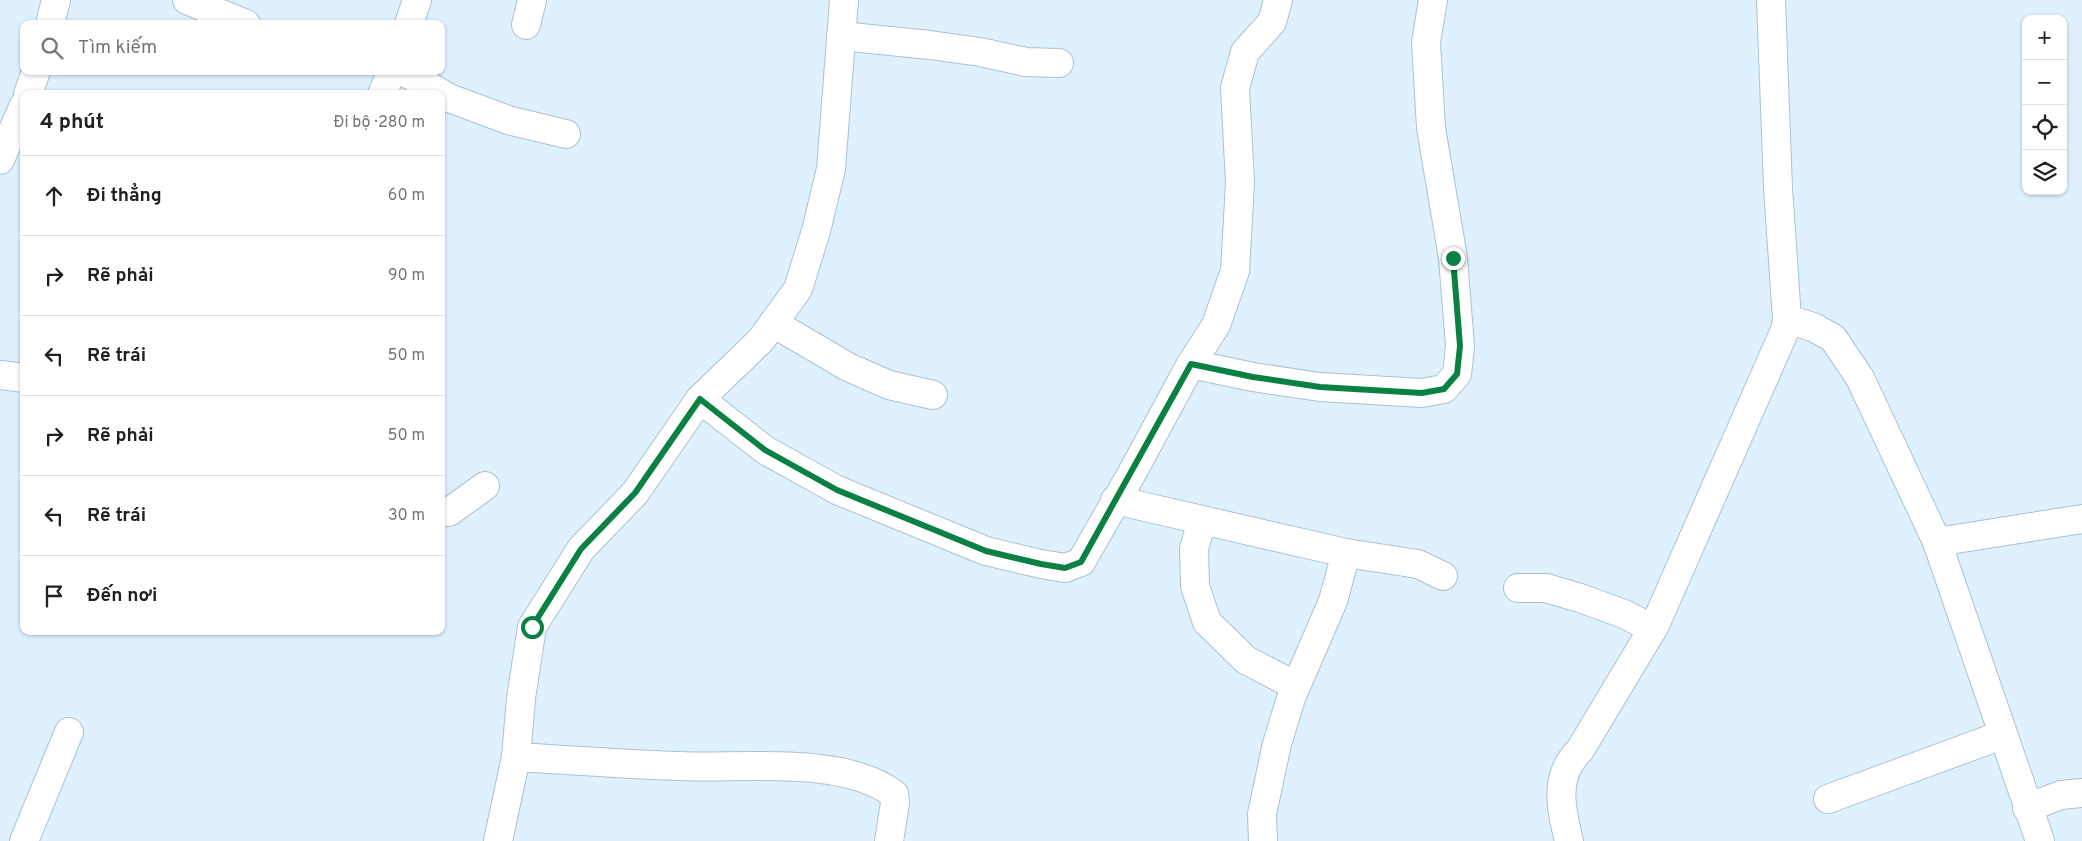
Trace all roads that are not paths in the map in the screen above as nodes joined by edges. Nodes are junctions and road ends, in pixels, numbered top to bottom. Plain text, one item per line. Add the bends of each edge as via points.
1 (56, 0) edge
2 (187, 0) edge
3 (417, 0) edge
4 (844, 0) edge
5 (1278, 0) edge
6 (1433, 0) edge
7 (1771, 0) edge
8 (51, 20) edge
9 (236, 20) edge
10 (410, 20) edge
11 (841, 36) junction
12 (1059, 62) dead end
13 (35, 75) edge
14 (390, 75) edge
15 (410, 75) edge
16 (29, 90) edge
17 (384, 90) edge
18 (435, 90) edge
19 (445, 96) edge
20 (20, 114) edge
21 (566, 134) dead end
22 (0, 160) edge
23 (1787, 319) junction
24 (773, 323) junction
25 (1191, 364) junction
26 (0, 375) edge
27 (20, 378) edge
28 (933, 395) dead end
29 (700, 399) junction
30 (485, 486) dead end
31 (1115, 500) junction
32 (445, 511) edge
33 (2082, 519) edge
34 (1202, 520) junction
35 (1937, 542) junction
36 (1346, 553) junction
37 (1443, 576) dead end
38 (1518, 588) dead end
39 (1653, 629) junction
40 (1296, 686) junction
41 (69, 732) dead end
42 (2002, 734) junction
43 (516, 757) junction
44 (2082, 792) edge
45 (1828, 799) dead end
46 (2027, 808) junction
47 (24, 841) edge
48 (498, 841) edge
49 (889, 841) edge
50 (1263, 841) edge
51 (1569, 841) edge
52 (2040, 841) edge

1 - 8 street
2 - 9 street
3 - 10 street
4 - 11 street
5 - 25 street via 1272,22 1245,52 1235,88 1240,183 1235,271 1216,325
6 - 25 street via 1426,42 1431,128 1453,258 1460,346 1457,374 1444,389 1422,393 1320,387
7 - 23 street
11 - 12 street via 963,50 1026,62
11 - 24 street via 830,169 816,232 798,289
13 - 16 street
14 - 17 street
15 - 18 street
19 - 21 street via 508,120
20 - 22 street
23 - 35 street via 1833,338 1860,378
23 - 39 street via 1778,350
24 - 28 street via 856,371 889,385
24 - 29 street via 761,340
25 - 31 street
26 - 27 street
29 - 31 street via 765,450 837,490 986,551 1065,568 1081,562
29 - 43 street via 635,493 581,549 532,627
30 - 32 street via 449,512
31 - 34 street
33 - 35 street
34 - 36 street
34 - 40 street via 1194,549 1195,586 1207,622 1246,660
35 - 42 street
36 - 37 street via 1418,564
36 - 40 street via 1333,601
38 - 39 street via 1546,588 1580,598
39 - 51 street via 1580,750 1570,759 1561,780 1563,818
40 - 50 street via 1277,744 1262,814
41 - 47 street
42 - 45 street
42 - 46 street
43 - 48 street
43 - 49 street via 680,766 811,768 845,773 894,794
44 - 46 street via 2061,795
46 - 52 street

